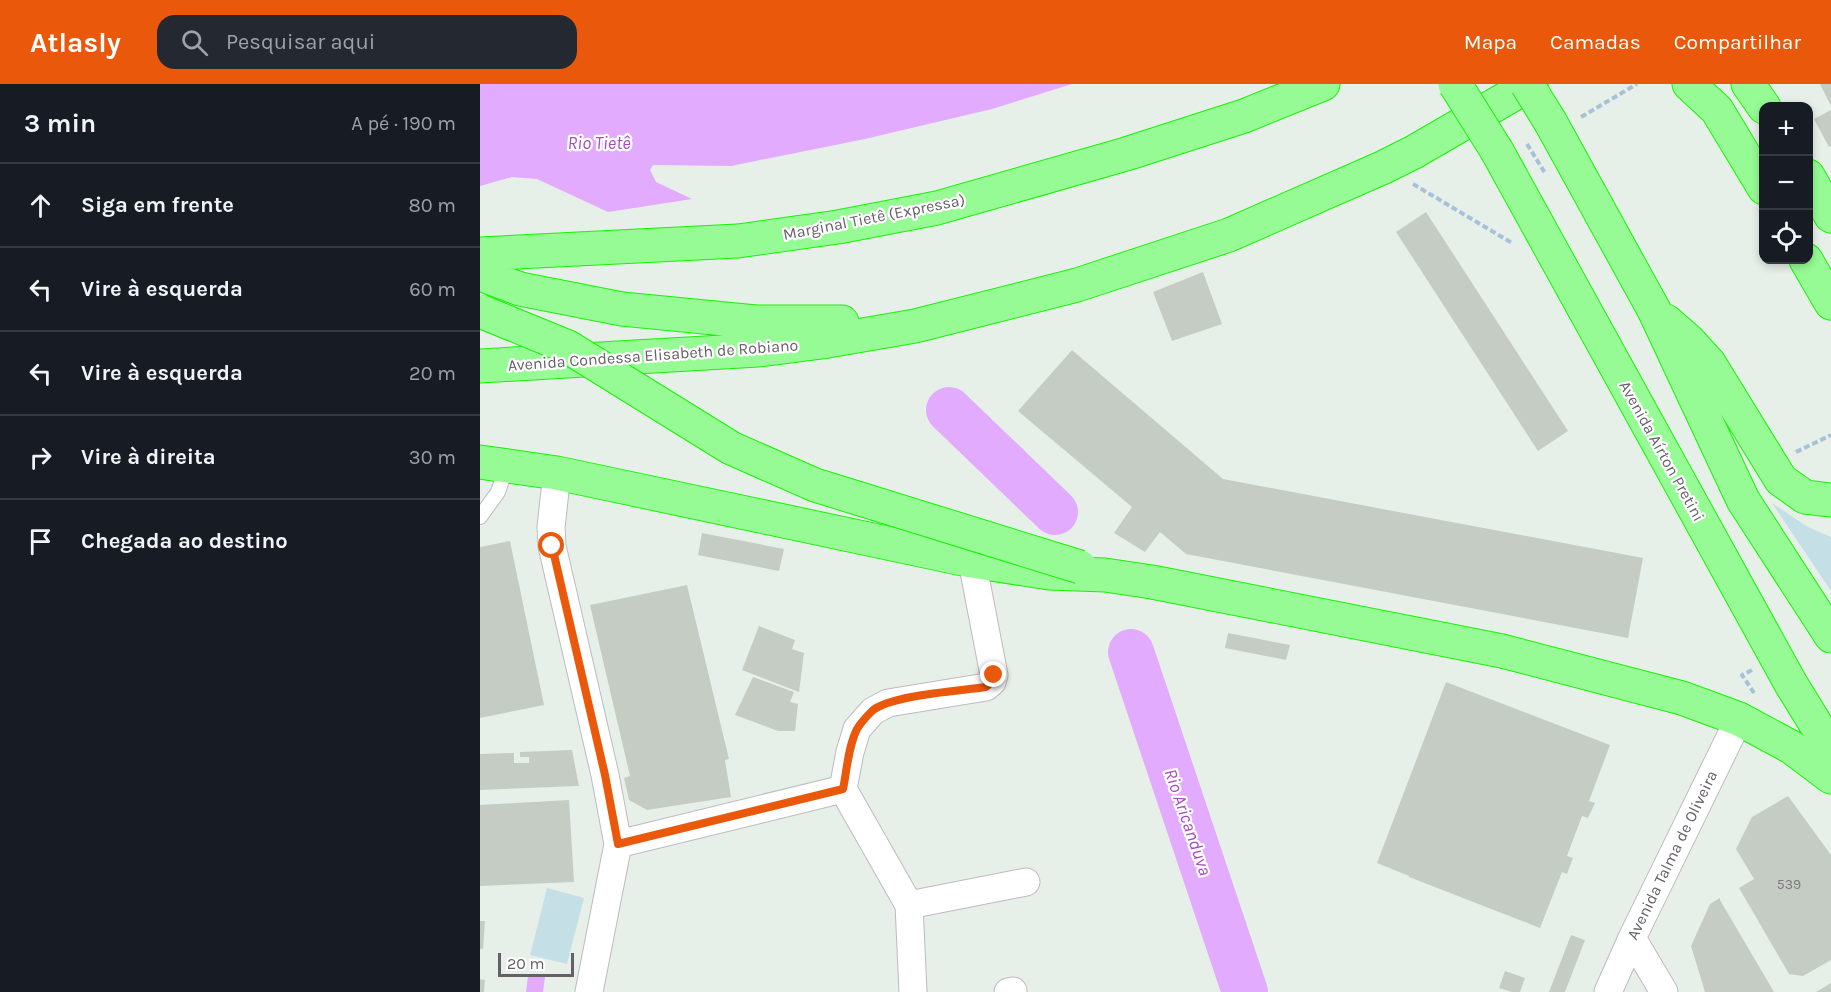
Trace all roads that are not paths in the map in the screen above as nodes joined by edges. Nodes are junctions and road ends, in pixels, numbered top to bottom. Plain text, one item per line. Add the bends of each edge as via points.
1 (1323, 84) edge
2 (1455, 84) edge
3 (1529, 84) edge
4 (1689, 84) edge
5 (1748, 84) edge
6 (1761, 102) edge
7 (1759, 180) edge
8 (1818, 182) edge
9 (1831, 216) edge
10 (480, 254) edge
11 (1808, 264) edge
12 (480, 274) edge
13 (1831, 303) edge
14 (1654, 310) junction
15 (480, 311) edge
16 (915, 326) junction
17 (480, 366) edge
18 (494, 464) edge
19 (557, 473) junction
20 (1831, 500) edge
21 (480, 517) edge
22 (972, 561) junction
23 (1092, 571) junction
24 (1831, 636) edge
25 (1739, 719) junction
26 (1831, 749) edge
27 (1831, 777) edge
28 (843, 789) junction
29 (618, 844) junction
30 (1026, 882) dead end
31 (909, 905) junction
32 (1632, 938) junction
33 (589, 992) edge
34 (913, 992) edge
35 (1608, 992) edge
36 (1664, 992) edge

1 - 10 highway, Marginal Tietê (Expressa) via 1244,116 1126,154 937,208 738,241
2 - 26 highway, Avenida Aírton Pretini, bridge via 1497,151 1786,675
3 - 14 highway, bridge
3 - 16 highway, Avenida Condessa Elisabeth de Robiano via 1414,152 1229,235 1077,285
4 - 7 highway via 1717,110
5 - 6 highway
8 - 9 highway
11 - 13 highway
12 - 16 highway via 519,289 622,309 756,322
14 - 20 highway via 1709,363 1781,480 1805,497
14 - 24 highway via 1743,500
15 - 23 highway, bridge via 568,347 731,448 815,485
16 - 17 highway, Avenida Condessa Elisabeth de Robiano via 758,350
18 - 19 highway
18 - 21 lane via 498,492
19 - 22 highway
19 - 29 street via 552,546
22 - 23 highway via 1049,573
22 - 28 street via 994,675 992,682 986,687 888,703 873,711 857,729
23 - 25 highway via 1502,651 1682,698
25 - 27 highway via 1791,747
25 - 32 street, Avenida Talma de Oliveira
28 - 29 street
28 - 31 street
29 - 33 street
30 - 31 street
31 - 34 street
32 - 35 street, Avenida Talma de Oliveira
32 - 36 street

